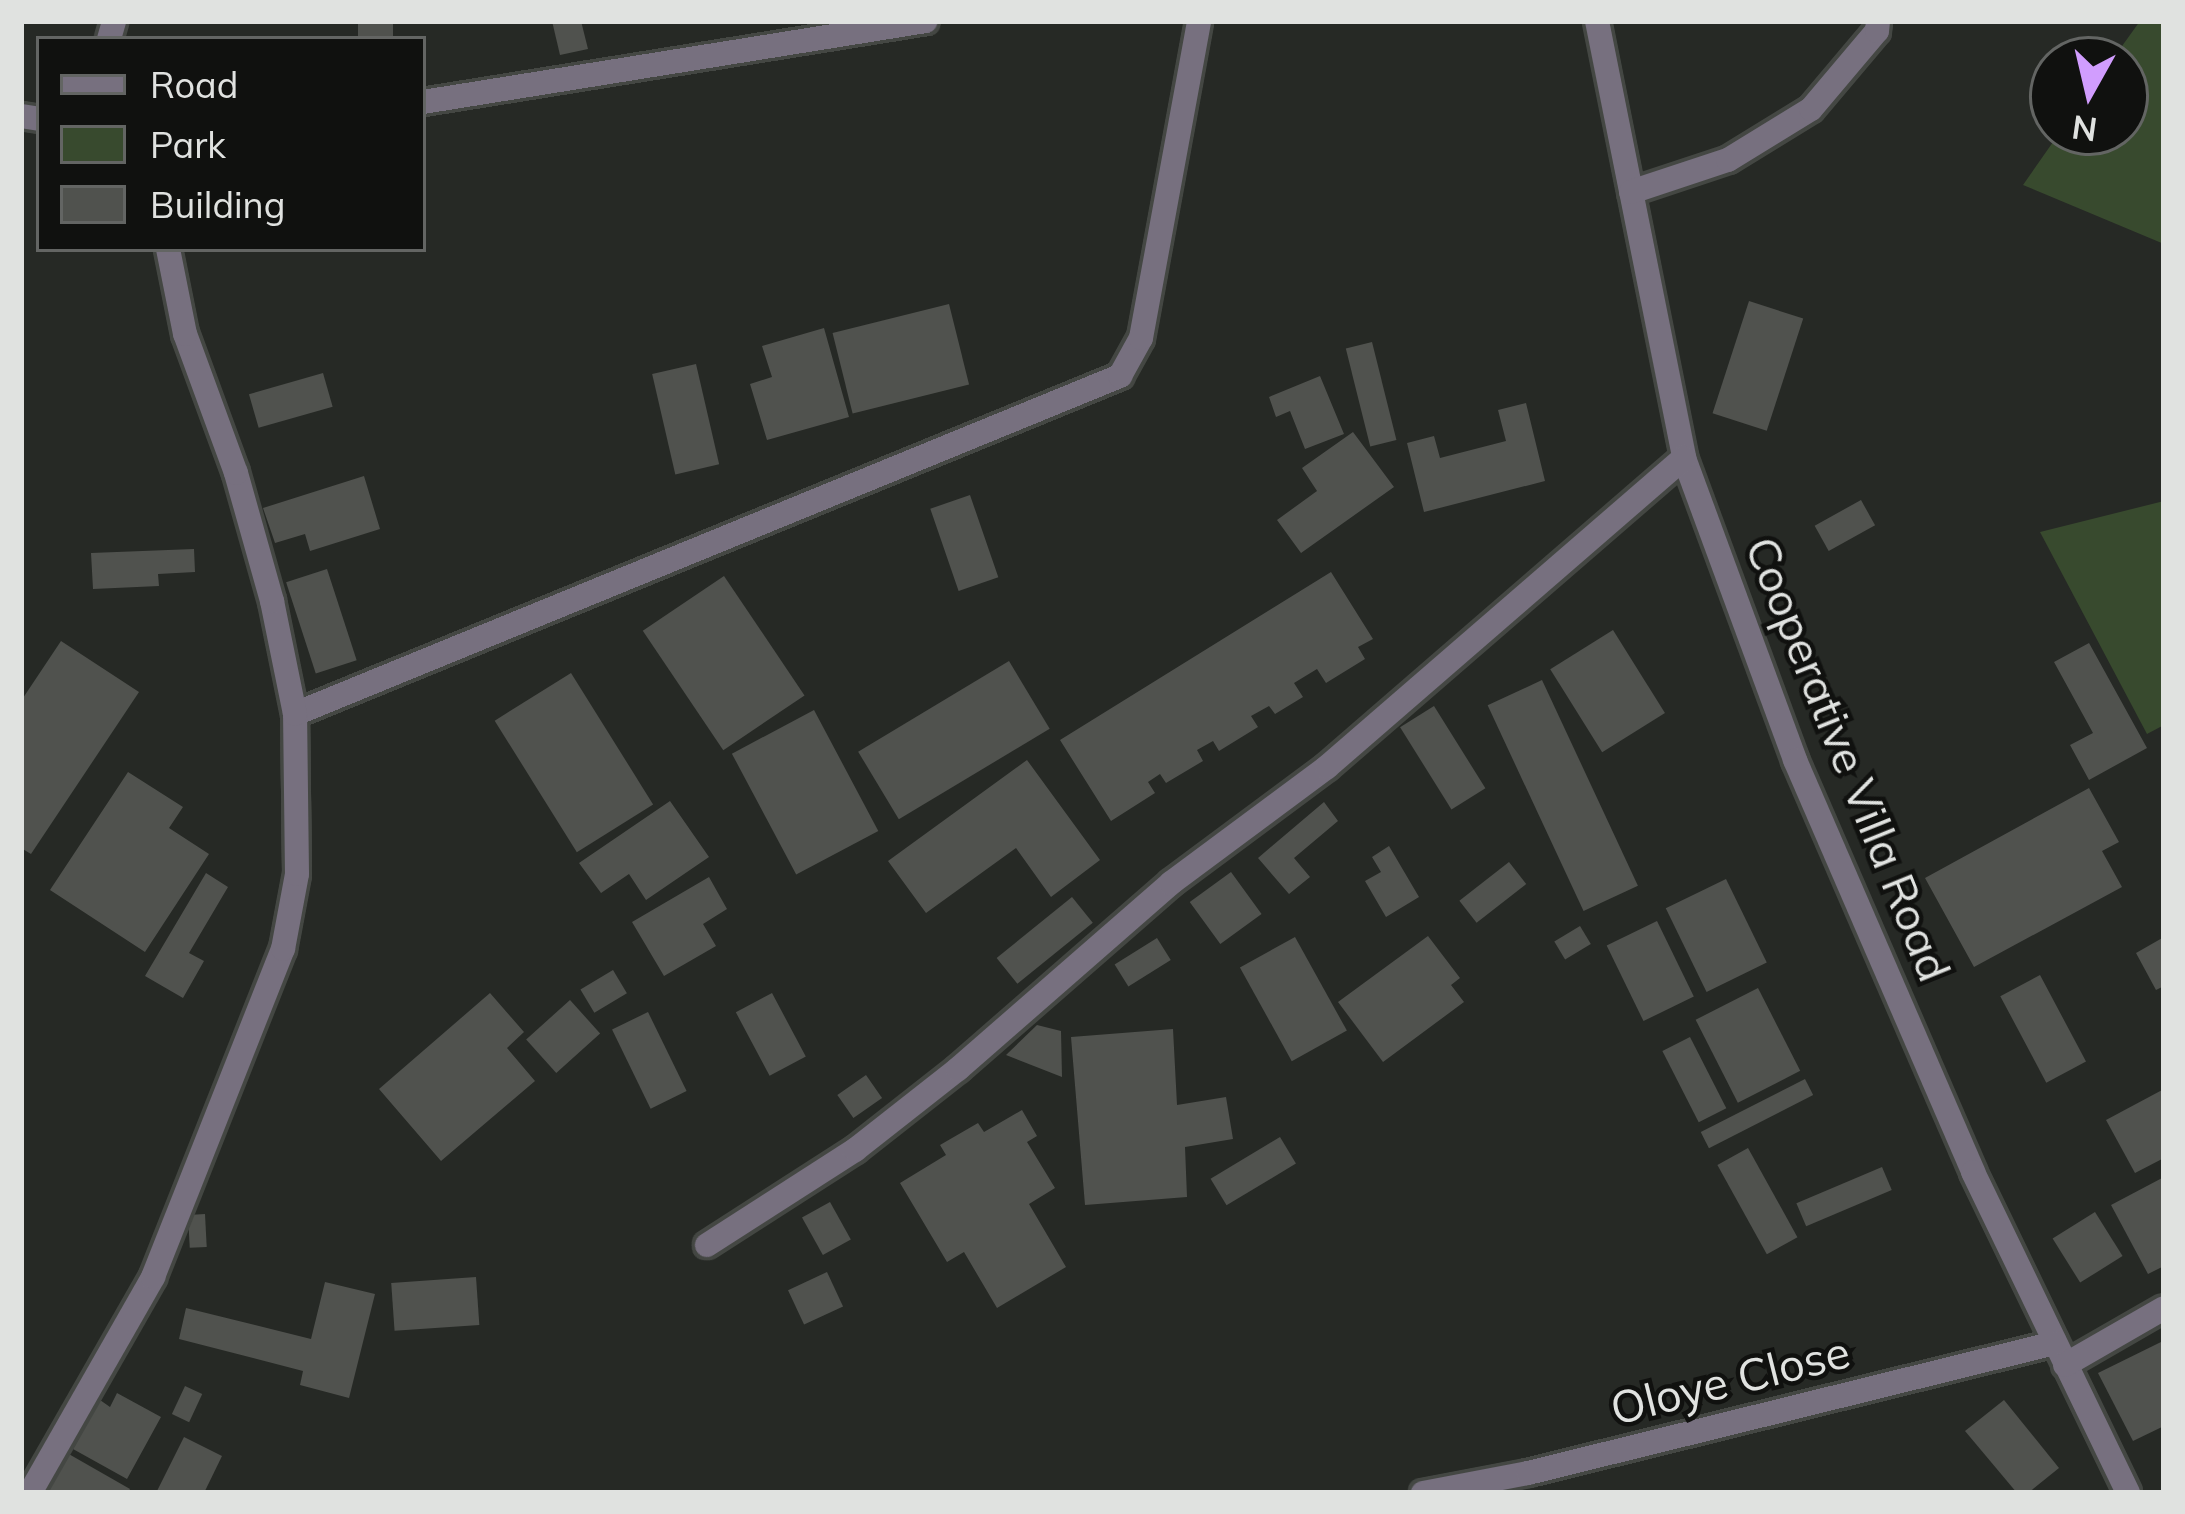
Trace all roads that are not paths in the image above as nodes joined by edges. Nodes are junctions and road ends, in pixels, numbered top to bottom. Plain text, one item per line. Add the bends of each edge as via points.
1 (926, 21) edge
2 (1199, 21) edge
3 (1597, 21) edge
4 (1878, 21) edge
5 (820, 28) edge
6 (426, 101) edge
7 (1631, 192) junction
8 (168, 252) edge
9 (1684, 458) junction
10 (296, 714) junction
11 (707, 1245) dead end
12 (2164, 1308) edge
13 (2060, 1354) junction
14 (1533, 1483) edge
15 (30, 1493) edge
16 (1423, 1493) edge
17 (2128, 1493) edge

1 - 5 street
2 - 10 street via 1141,338 1120,376
3 - 7 street, Cooperative Villa Road
4 - 7 street via 1810,109 1728,160
5 - 6 street
7 - 9 street, Cooperative Villa Road
8 - 10 street via 185,334 272,601
9 - 11 street via 1327,767 1171,883 958,1069 855,1150
9 - 13 street, Cooperative Villa Road via 1795,760
10 - 15 street via 297,874 284,949 153,1277
12 - 13 street, Oloye Close
13 - 14 street, Oloye Close
13 - 17 street, Cooperative Villa Road
14 - 16 street, Oloye Close

